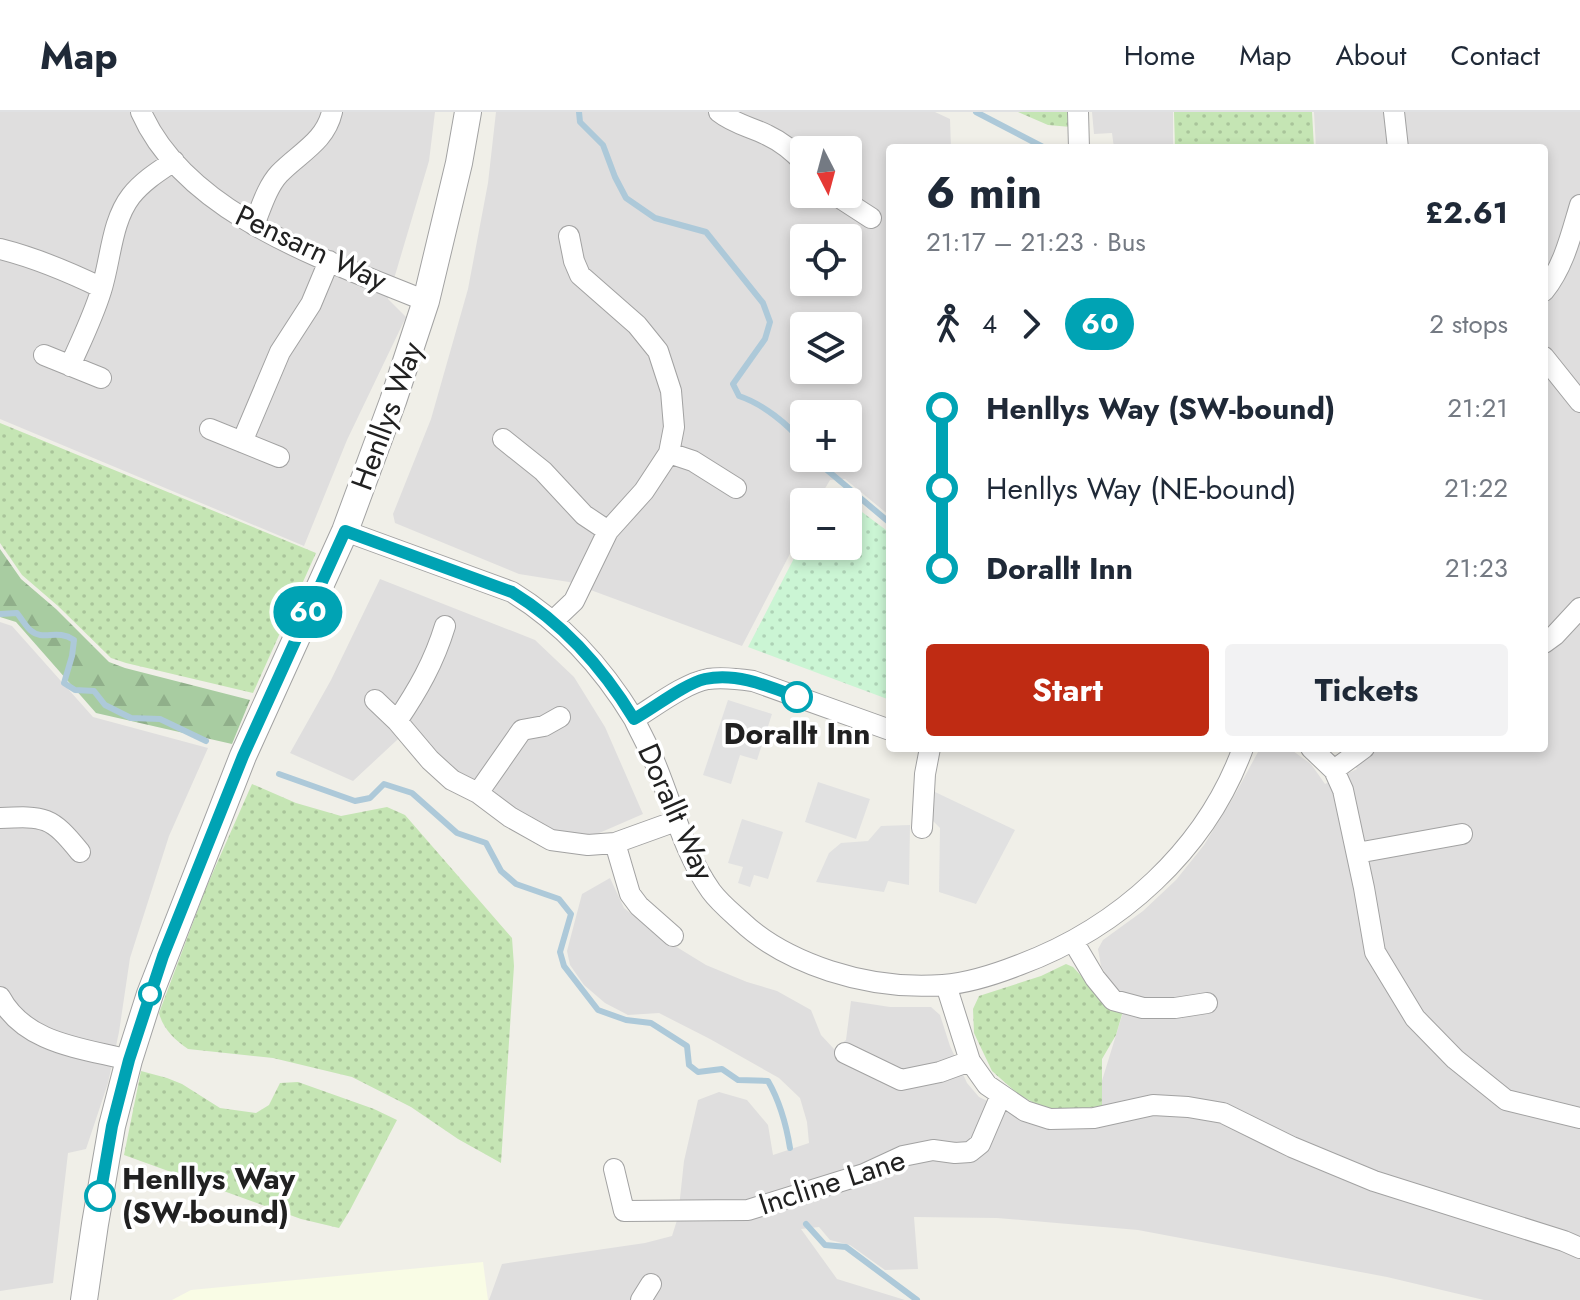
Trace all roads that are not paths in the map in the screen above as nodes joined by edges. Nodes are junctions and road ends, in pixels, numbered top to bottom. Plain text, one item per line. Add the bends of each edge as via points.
1 (141, 112) edge
2 (332, 112) edge
3 (468, 112) edge
4 (719, 112) edge
5 (1078, 112) edge
6 (1394, 112) edge
7 (1079, 144) edge
8 (1398, 144) edge
9 (790, 148) edge
10 (174, 161) junction
11 (1580, 205) edge
12 (856, 208) edge
13 (871, 218) dead end
14 (254, 225) junction
15 (569, 236) dead end
16 (0, 249) edge
17 (329, 261) junction
18 (1548, 286) edge
19 (102, 288) junction
20 (426, 301) junction
21 (44, 355) dead end
22 (70, 366) junction
23 (1548, 370) edge
24 (101, 378) dead end
25 (1580, 402) edge
26 (210, 429) dead end
27 (503, 439) dead end
28 (242, 442) junction
29 (669, 453) junction
30 (279, 457) dead end
31 (736, 488) dead end
32 (345, 531) junction
33 (608, 531) junction
34 (1580, 608) edge
35 (553, 621) junction
36 (445, 626) dead end
37 (1548, 640) edge
38 (375, 700) dead end
39 (560, 717) dead end
40 (634, 719) junction
41 (397, 721) junction
42 (886, 729) edge
43 (929, 752) edge
44 (1241, 752) edge
45 (1315, 752) edge
46 (1359, 752) edge
47 (1334, 770) junction
48 (478, 793) junction
49 (0, 818) edge
50 (676, 821) junction
51 (922, 828) dead end
52 (1462, 834) dead end
53 (615, 843) junction
54 (80, 852) dead end
55 (1357, 853) junction
56 (673, 936) dead end
57 (1073, 941) junction
58 (946, 985) junction
59 (1207, 1003) dead end
60 (3, 1010) edge
61 (845, 1053) dead end
62 (129, 1060) junction
63 (970, 1061) junction
64 (1001, 1095) junction
65 (1580, 1118) edge
66 (614, 1169) dead end
67 (1580, 1248) edge
68 (84, 1300) edge

1 - 10 street, Pensarn Way
2 - 14 street via 319,140 278,175
3 - 20 street, Henllys Way
4 - 9 street
5 - 7 street
6 - 8 street
10 - 14 street, Pensarn Way via 224,207
10 - 19 street via 130,197 120,215
11 - 18 street via 1566,253
12 - 13 street
14 - 17 street, Pensarn Way
15 - 29 street via 580,275 658,351 671,391 674,427
16 - 19 street
17 - 20 street, Pensarn Way
17 - 28 street via 311,304 280,352
19 - 22 street
20 - 32 street, Henllys Way
21 - 22 street
22 - 24 street
23 - 25 street
26 - 28 street
27 - 33 street
28 - 30 street
29 - 31 street via 693,461
29 - 33 street
32 - 35 street, Dorallt Way via 512,592
32 - 62 street, Henllys Way via 243,756 163,956
33 - 35 street via 574,601
34 - 37 street
35 - 40 street, Dorallt Way via 616,689
36 - 41 street via 419,688
38 - 41 street
39 - 48 street via 522,730
40 - 42 street via 705,679 730,678 753,681
40 - 50 street, Dorallt Way
41 - 48 street via 452,780
43 - 51 street
44 - 57 street, Dorallt Way via 1222,793 1181,854 1107,921
45 - 47 street
46 - 47 street
47 - 55 street
48 - 53 street via 551,840
49 - 54 street via 38,817 62,829
50 - 53 street
50 - 58 street, Dorallt Way via 712,892 770,945 860,981
52 - 55 street
53 - 56 street via 630,894
55 - 65 street via 1375,952 1415,1018 1506,1100
57 - 58 street, Dorallt Way via 997,974
57 - 59 street via 1113,1000 1143,1008
58 - 63 street
60 - 62 street via 45,1038
61 - 63 street via 901,1080
62 - 68 street, Henllys Way
63 - 64 street
64 - 66 street, Incline Lane via 980,1144 970,1152 933,1150 903,1156 864,1174 748,1210 624,1211
64 - 67 street via 1050,1119 1094,1118 1153,1105 1223,1113 1374,1181

